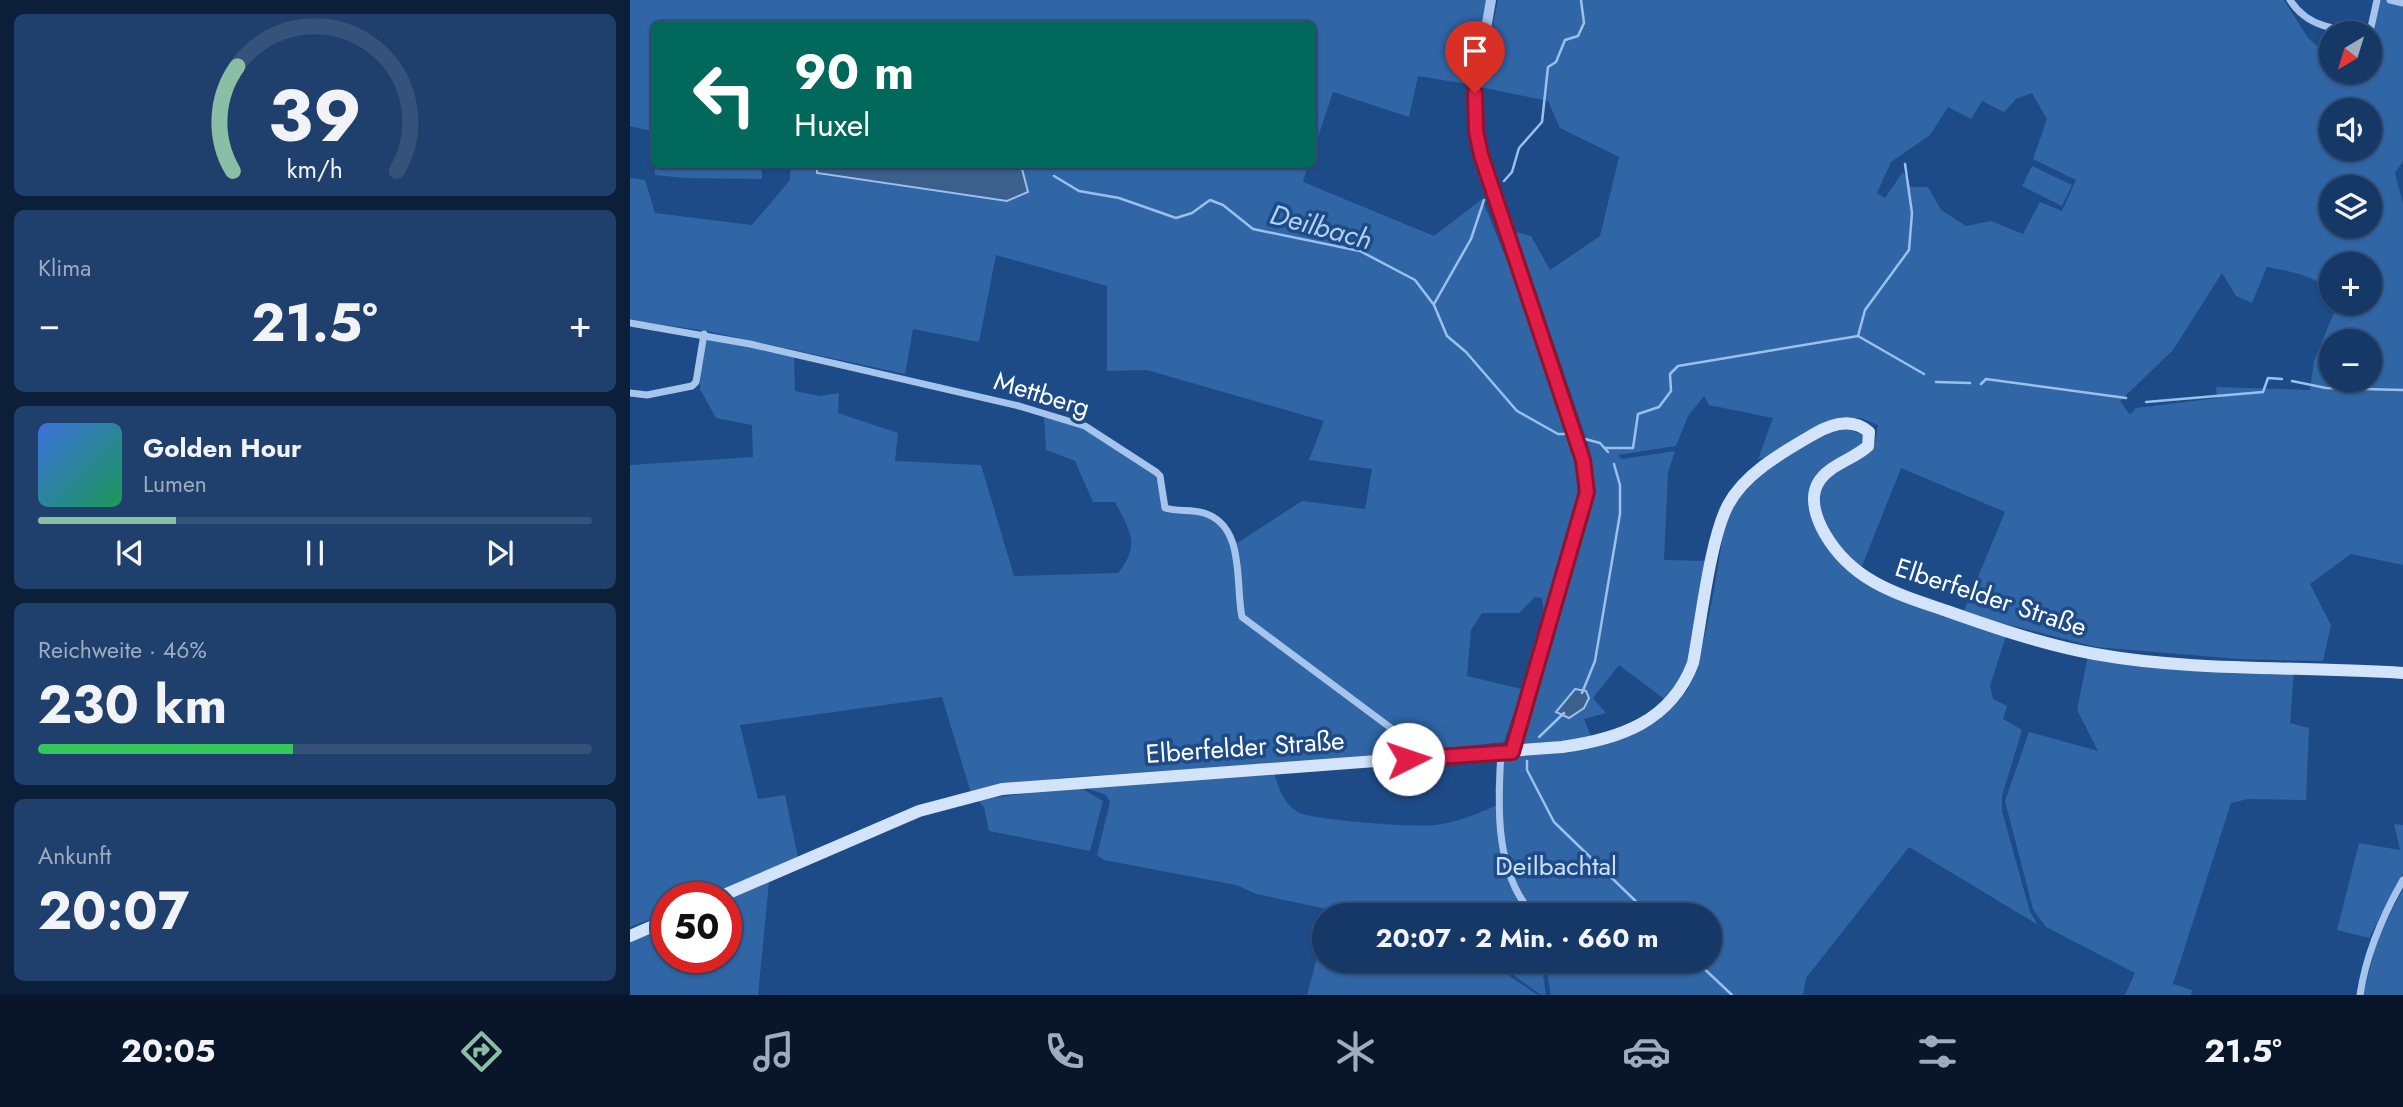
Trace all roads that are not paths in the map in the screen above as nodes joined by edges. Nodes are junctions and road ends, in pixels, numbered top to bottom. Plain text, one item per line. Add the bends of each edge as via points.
1 (1491, 0) edge
2 (2290, 0) edge
3 (2377, 0) edge
4 (2390, 0) edge
5 (2403, 3) edge
6 (630, 323) edge
7 (704, 334) junction
8 (630, 393) edge
9 (2403, 673) edge
10 (1506, 752) junction
11 (1408, 759) junction
12 (2403, 880) edge
13 (742, 887) edge
14 (1524, 903) dead end
15 (651, 927) edge
16 (630, 936) edge
17 (2360, 995) edge

1 - 10 street via 1475,93 1476,131 1583,460 1587,492
2 - 3 street via 2308,19 2330,30 2370,32
4 - 5 street
6 - 7 street, Mettberg
7 - 8 street via 692,386 647,395
7 - 11 street, Mettberg via 1019,406 1091,429 1156,472 1165,508 1205,513 1221,524 1238,561 1242,617 1403,737
9 - 10 main road, Elberfelder Straße via 2204,664 2094,653 1961,616 1867,579 1843,561 1831,544 1814,503 1823,476 1868,446 1869,432 1842,424 1820,431 1769,463 1746,481 1728,504 1693,663 1676,696 1659,714 1611,738
10 - 11 main road, Elberfelder Straße
10 - 14 street via 1499,801 1506,859 1513,886
11 - 13 main road, Elberfelder Straße via 1002,789 919,811
12 - 17 street via 2382,920
15 - 16 main road

